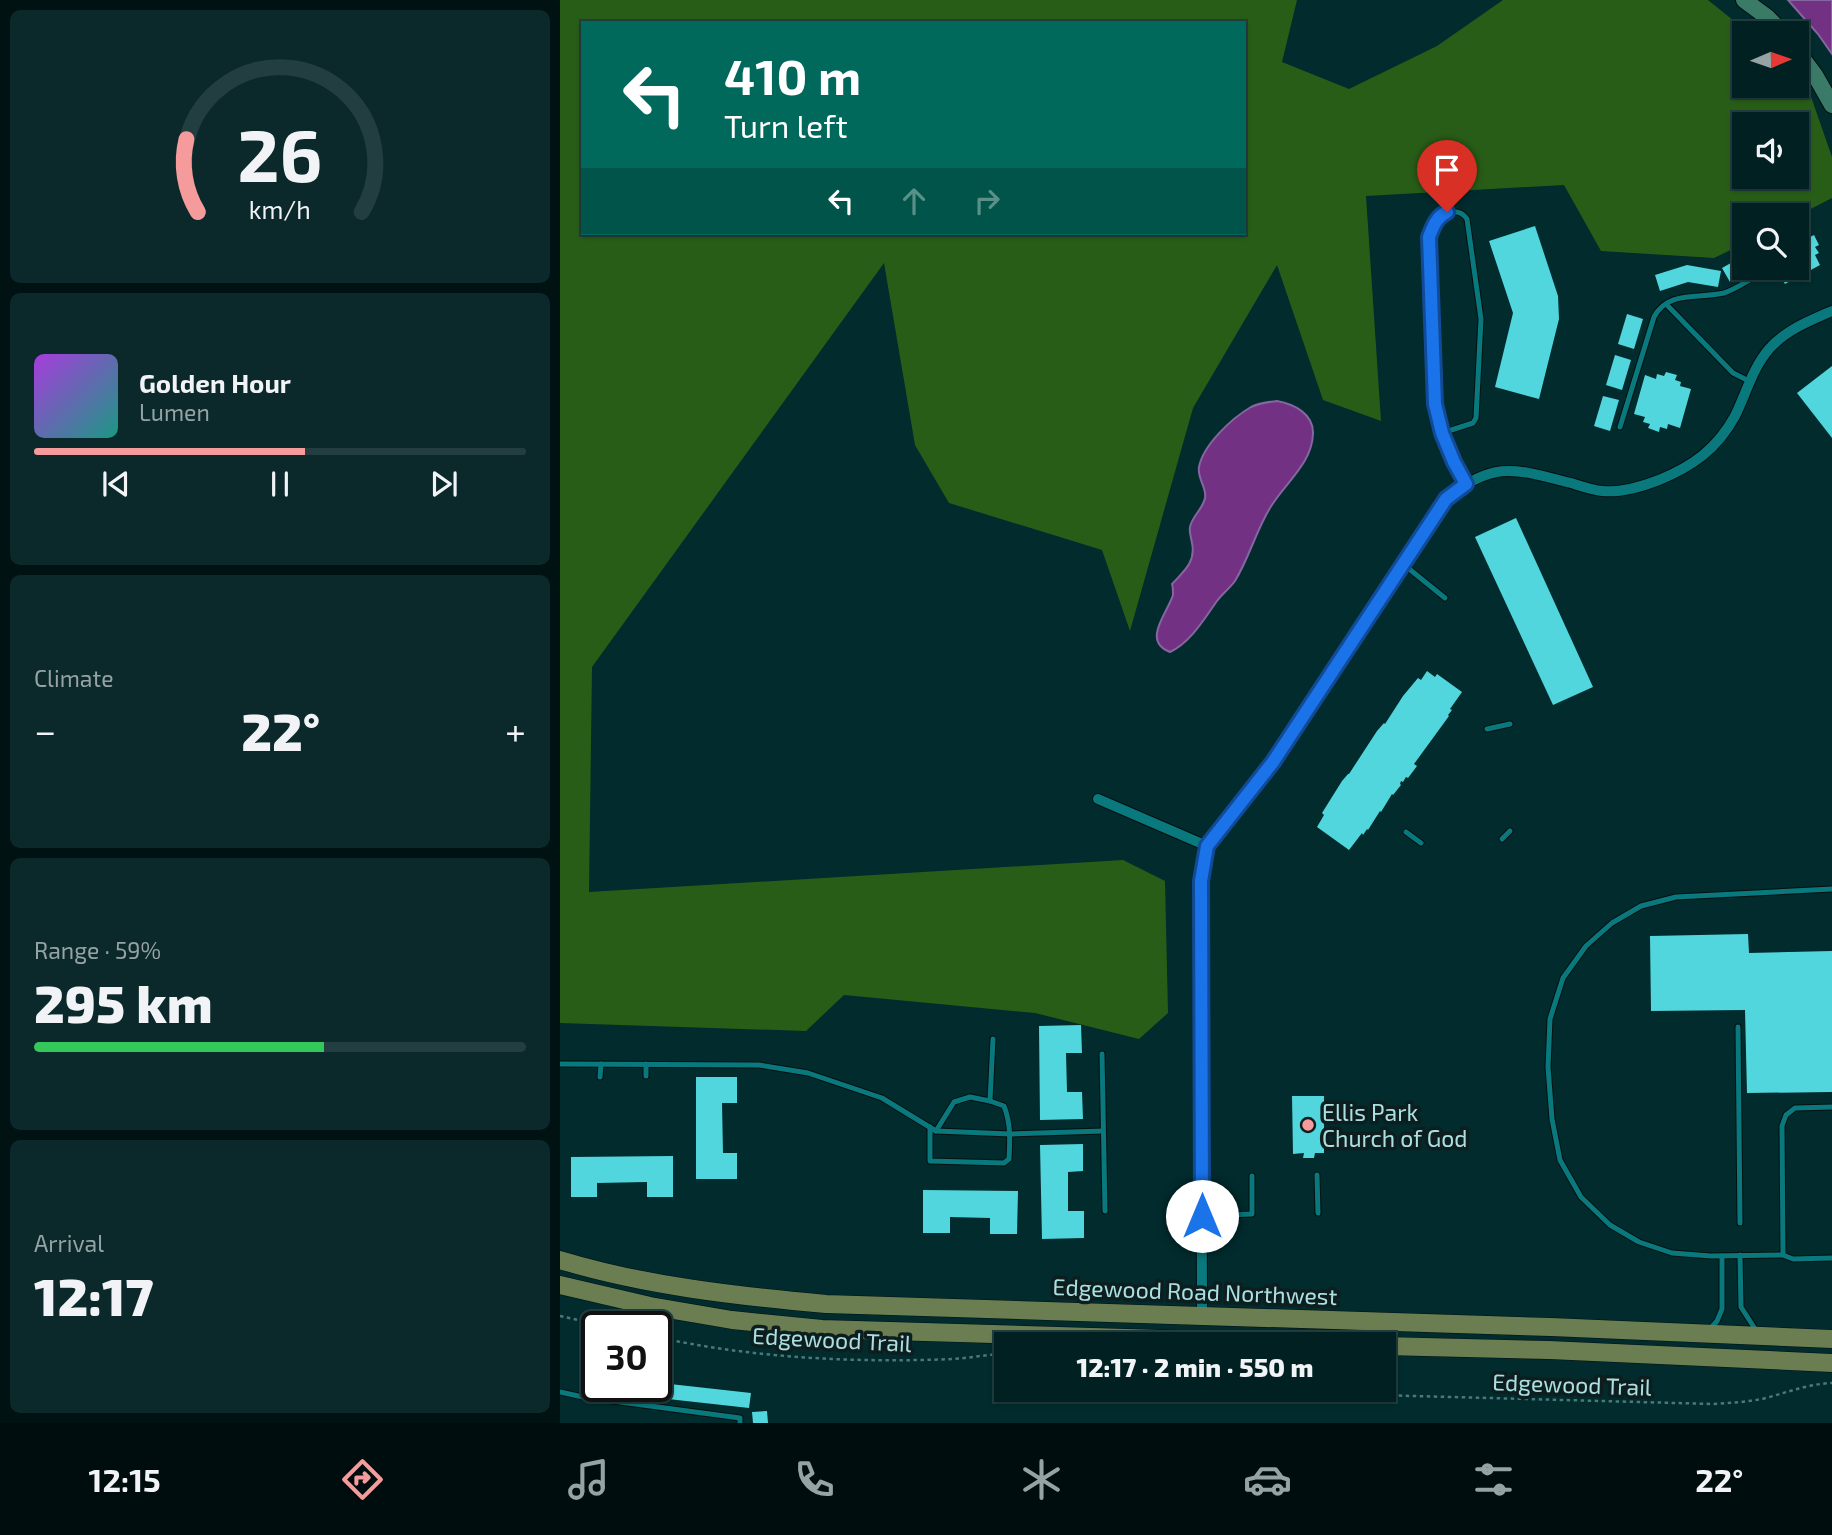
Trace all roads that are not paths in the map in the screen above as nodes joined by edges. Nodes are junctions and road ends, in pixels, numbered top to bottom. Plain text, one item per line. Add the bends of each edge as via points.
1 (1744, 0) edge
2 (1771, 21) edge
3 (1810, 68) edge
4 (1832, 105) edge
5 (1749, 280) edge
6 (1666, 303) junction
7 (1832, 311) edge
8 (1749, 381) junction
9 (1620, 427) dead end
10 (1442, 433) junction
11 (1466, 484) junction
12 (1403, 564) junction
13 (1446, 598) dead end
14 (1510, 724) dead end
15 (1487, 729) dead end
16 (1098, 799) dead end
17 (1510, 831) dead end
18 (1406, 832) dead end
19 (1502, 839) dead end
20 (1421, 843) dead end
21 (1207, 846) junction
22 (1832, 889) edge
23 (1738, 1027) dead end
24 (993, 1039) dead end
25 (1102, 1054) dead end
26 (560, 1064) edge
27 (601, 1064) junction
28 (646, 1065) junction
29 (646, 1076) dead end
30 (600, 1077) dead end
31 (990, 1101) junction
32 (1832, 1107) edge
33 (930, 1127) junction
34 (936, 1131) junction
35 (1103, 1131) junction
36 (1011, 1134) junction
37 (1317, 1175) dead end
38 (1252, 1176) dead end
39 (1105, 1211) dead end
40 (1318, 1213) dead end
41 (1202, 1216) junction
42 (1740, 1223) dead end
43 (1740, 1255) junction
44 (1783, 1255) junction
45 (1721, 1256) junction
46 (1832, 1258) edge
47 (560, 1260) edge
48 (560, 1285) edge
49 (1202, 1315) junction
50 (1707, 1333) junction
51 (994, 1334) edge
52 (1759, 1335) junction
53 (1832, 1339) edge
54 (1396, 1346) edge
55 (1832, 1363) edge
56 (560, 1392) edge
57 (740, 1423) edge

1 - 2 street
3 - 4 street
5 - 6 lane via 1727,292
6 - 8 lane via 1733,373
6 - 9 lane via 1654,317
7 - 8 street via 1797,326 1769,349
8 - 11 street via 1734,417 1711,450 1659,480 1631,489 1602,491 1508,470
10 - 10 lane via 1435,404 1429,237 1440,215 1457,211 1467,219 1481,319 1476,418
10 - 11 lane
11 - 12 street via 1446,499
12 - 13 lane
12 - 21 street via 1273,762
14 - 15 lane
16 - 21 street
17 - 19 lane
18 - 20 lane
21 - 41 street via 1201,881
22 - 45 lane via 1676,897 1640,906 1586,946 1563,978 1550,1019 1552,1119 1560,1160 1581,1196 1610,1225 1639,1242 1672,1253
23 - 42 lane
24 - 31 lane
25 - 35 lane
26 - 27 lane
27 - 28 lane
27 - 30 lane
28 - 29 lane
28 - 33 lane via 759,1065 808,1073 882,1098
31 - 34 lane via 970,1097 954,1101
31 - 36 lane via 1004,1106
32 - 44 lane via 1796,1108 1786,1115 1782,1126
33 - 34 lane
33 - 36 lane via 930,1161 1004,1163 1009,1159
34 - 36 lane
35 - 36 lane
35 - 39 lane
37 - 40 lane
38 - 41 lane via 1252,1214
41 - 49 street
43 - 44 lane
43 - 45 lane
43 - 52 lane via 1741,1307
44 - 46 lane
45 - 50 lane via 1722,1309
47 - 49 main road, Edgewood Road Northwest via 739,1296 826,1304
48 - 51 main road via 732,1320 822,1329
49 - 50 main road, Edgewood Road Northwest
50 - 52 main road, Edgewood Road Northwest
52 - 53 main road, Edgewood Road Northwest
54 - 55 main road
56 - 57 lane via 740,1418

